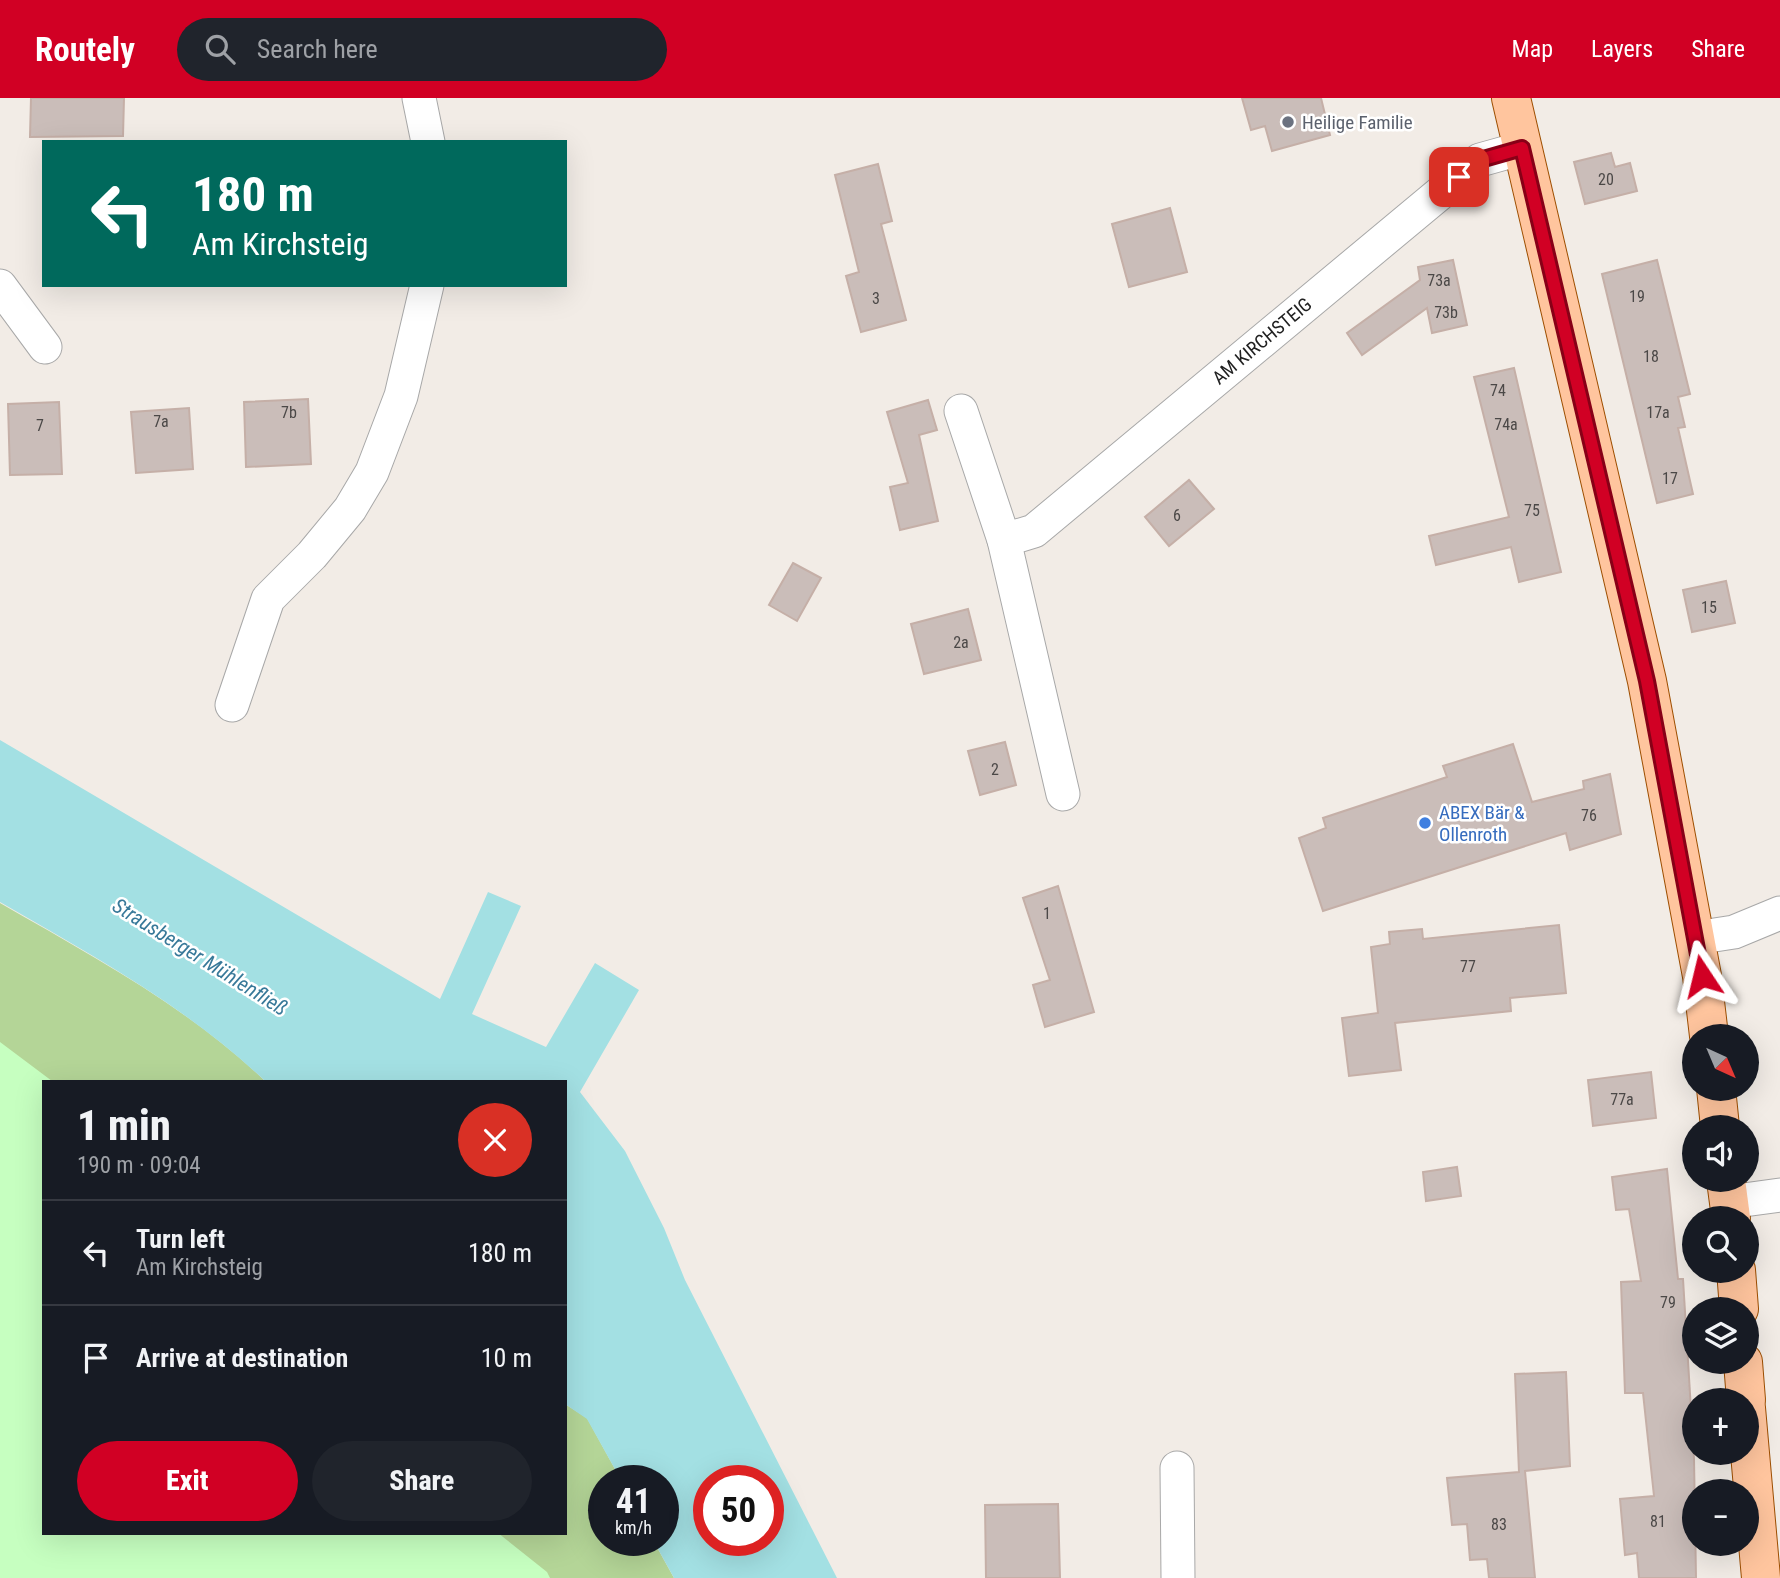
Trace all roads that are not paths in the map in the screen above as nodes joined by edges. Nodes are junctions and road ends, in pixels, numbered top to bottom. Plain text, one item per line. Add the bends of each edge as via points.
1 (419, 98) edge
2 (1511, 98) edge
3 (428, 140) edge
4 (1522, 148) junction
5 (0, 286) edge
6 (427, 287) edge
7 (46, 347) dead end
8 (961, 411) dead end
9 (1004, 540) junction
10 (232, 705) dead end
11 (1063, 794) dead end
12 (1780, 913) edge
13 (1695, 938) junction
14 (1707, 1024) edge
15 (1780, 1195) edge
16 (1729, 1200) edge
17 (1751, 1465) edge
18 (1177, 1468) dead end
19 (1178, 1578) edge
20 (1761, 1578) edge

1 - 3 street
2 - 4 main road
4 - 9 street, AM KIRCHSTEIG via 1480,160 1034,531
4 - 13 main road via 1647,681
5 - 7 street
6 - 10 street via 401,396 372,472 350,509 268,599
8 - 9 street
9 - 11 street
12 - 13 street via 1734,932
13 - 14 main road
15 - 16 street
17 - 20 main road
18 - 19 street

